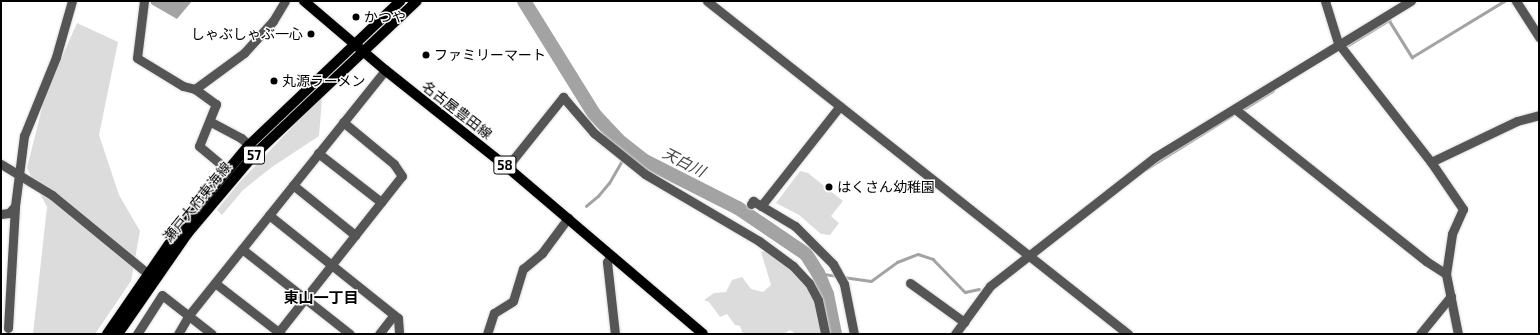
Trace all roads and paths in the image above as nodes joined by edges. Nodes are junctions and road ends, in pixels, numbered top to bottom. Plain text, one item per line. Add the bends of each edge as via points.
1 (72, 1) edge
2 (144, 1) edge
3 (285, 1) edge
4 (304, 1) edge
5 (400, 1) edge
6 (417, 1) edge
7 (707, 1) edge
8 (1325, 1) edge
9 (1411, 1) edge
10 (1516, 1) edge
11 (1539, 38) edge
12 (1338, 44) junction
13 (358, 48) junction
14 (385, 70) junction
15 (195, 89) junction
16 (840, 106) junction
17 (1235, 109) junction
18 (1539, 115) edge
19 (211, 122) junction
20 (343, 122) junction
21 (249, 145) junction
22 (318, 153) junction
23 (1431, 162) junction
24 (1, 164) edge
25 (507, 167) junction
26 (228, 170) junction
27 (18, 173) junction
28 (293, 185) junction
29 (381, 202) junction
30 (751, 204) dead end
31 (15, 206) junction
32 (761, 206) junction
33 (1, 214) edge
34 (269, 215) junction
35 (568, 218) junction
36 (355, 235) junction
37 (242, 249) junction
38 (1030, 256) junction
39 (610, 257) junction
40 (332, 265) junction
41 (147, 273) junction
42 (1446, 274) junction
43 (215, 283) junction
44 (910, 283) dead end
45 (1451, 296) junction
46 (305, 299) junction
47 (189, 315) junction
48 (394, 315) junction
49 (964, 322) junction
50 (8, 328) dead end
51 (279, 333) edge
52 (107, 334) edge
53 (118, 334) edge
54 (137, 334) edge
55 (178, 334) edge
56 (212, 334) edge
57 (350, 334) edge
58 (379, 334) edge
59 (399, 334) edge
60 (487, 334) edge
61 (615, 334) edge
62 (703, 334) edge
63 (825, 334) edge
64 (854, 334) edge
65 (955, 334) edge
66 (1128, 334) edge
67 (1420, 334) edge
68 (1458, 334) edge

1 - 27 street via 56,57 24,136
2 - 15 street via 137,58 184,86
3 - 15 street via 273,21 244,53
4 - 13 main road, 名古屋豊田線 / 58
5 - 13 main road, 瀬戸大府東海線 / 57
6 - 13 main road, 瀬戸大府東海線 / 57
7 - 16 street
8 - 12 street
9 - 12 street
10 - 11 street
12 - 17 street
12 - 23 street
13 - 14 main road, 名古屋豊田線 / 58
13 - 21 main road, 瀬戸大府東海線 / 57
13 - 53 main road, 瀬戸大府東海線 / 57 via 234,178 188,233
14 - 20 street
14 - 25 main road, 名古屋豊田線 / 58
15 - 19 street via 216,104
16 - 32 street
16 - 38 street
17 - 38 street via 1155,157
17 - 42 street via 1426,261
18 - 23 street via 1517,121
19 - 21 street
19 - 26 street via 199,146
20 - 22 street
20 - 29 street via 394,164 402,176
21 - 26 main road, 瀬戸大府東海線 / 57
22 - 28 street
22 - 29 street
23 - 42 street via 1463,209 1452,234
24 - 27 street
25 - 35 main road, 名古屋豊田線 / 58
25 - 63 street via 563,97 594,133 644,174 759,241 793,266 809,284 818,300
26 - 41 main road, 瀬戸大府東海線 / 57 via 182,225
27 - 31 street
27 - 41 street via 52,196
28 - 34 street
28 - 36 street
29 - 36 street
30 - 32 street via 753,201
31 - 33 street via 9,213
31 - 50 street
32 - 64 street via 795,226 833,264 844,284
34 - 37 street
34 - 40 street
35 - 39 main road, 名古屋豊田線 / 58
35 - 60 street via 542,253 523,269 513,301 494,313
36 - 40 street
37 - 43 street
37 - 46 street
38 - 49 street via 990,286
38 - 66 street
39 - 61 street via 607,262
39 - 62 main road, 名古屋豊田線 / 58
40 - 46 street
40 - 48 street
41 - 52 main road, 瀬戸大府東海線 / 57
42 - 45 street
43 - 47 street
43 - 51 street
44 - 49 street
45 - 67 street
45 - 68 street
46 - 51 street
46 - 57 street
47 - 54 street via 161,296
47 - 55 street
47 - 56 street
48 - 58 street
48 - 59 street via 399,321
49 - 65 street

